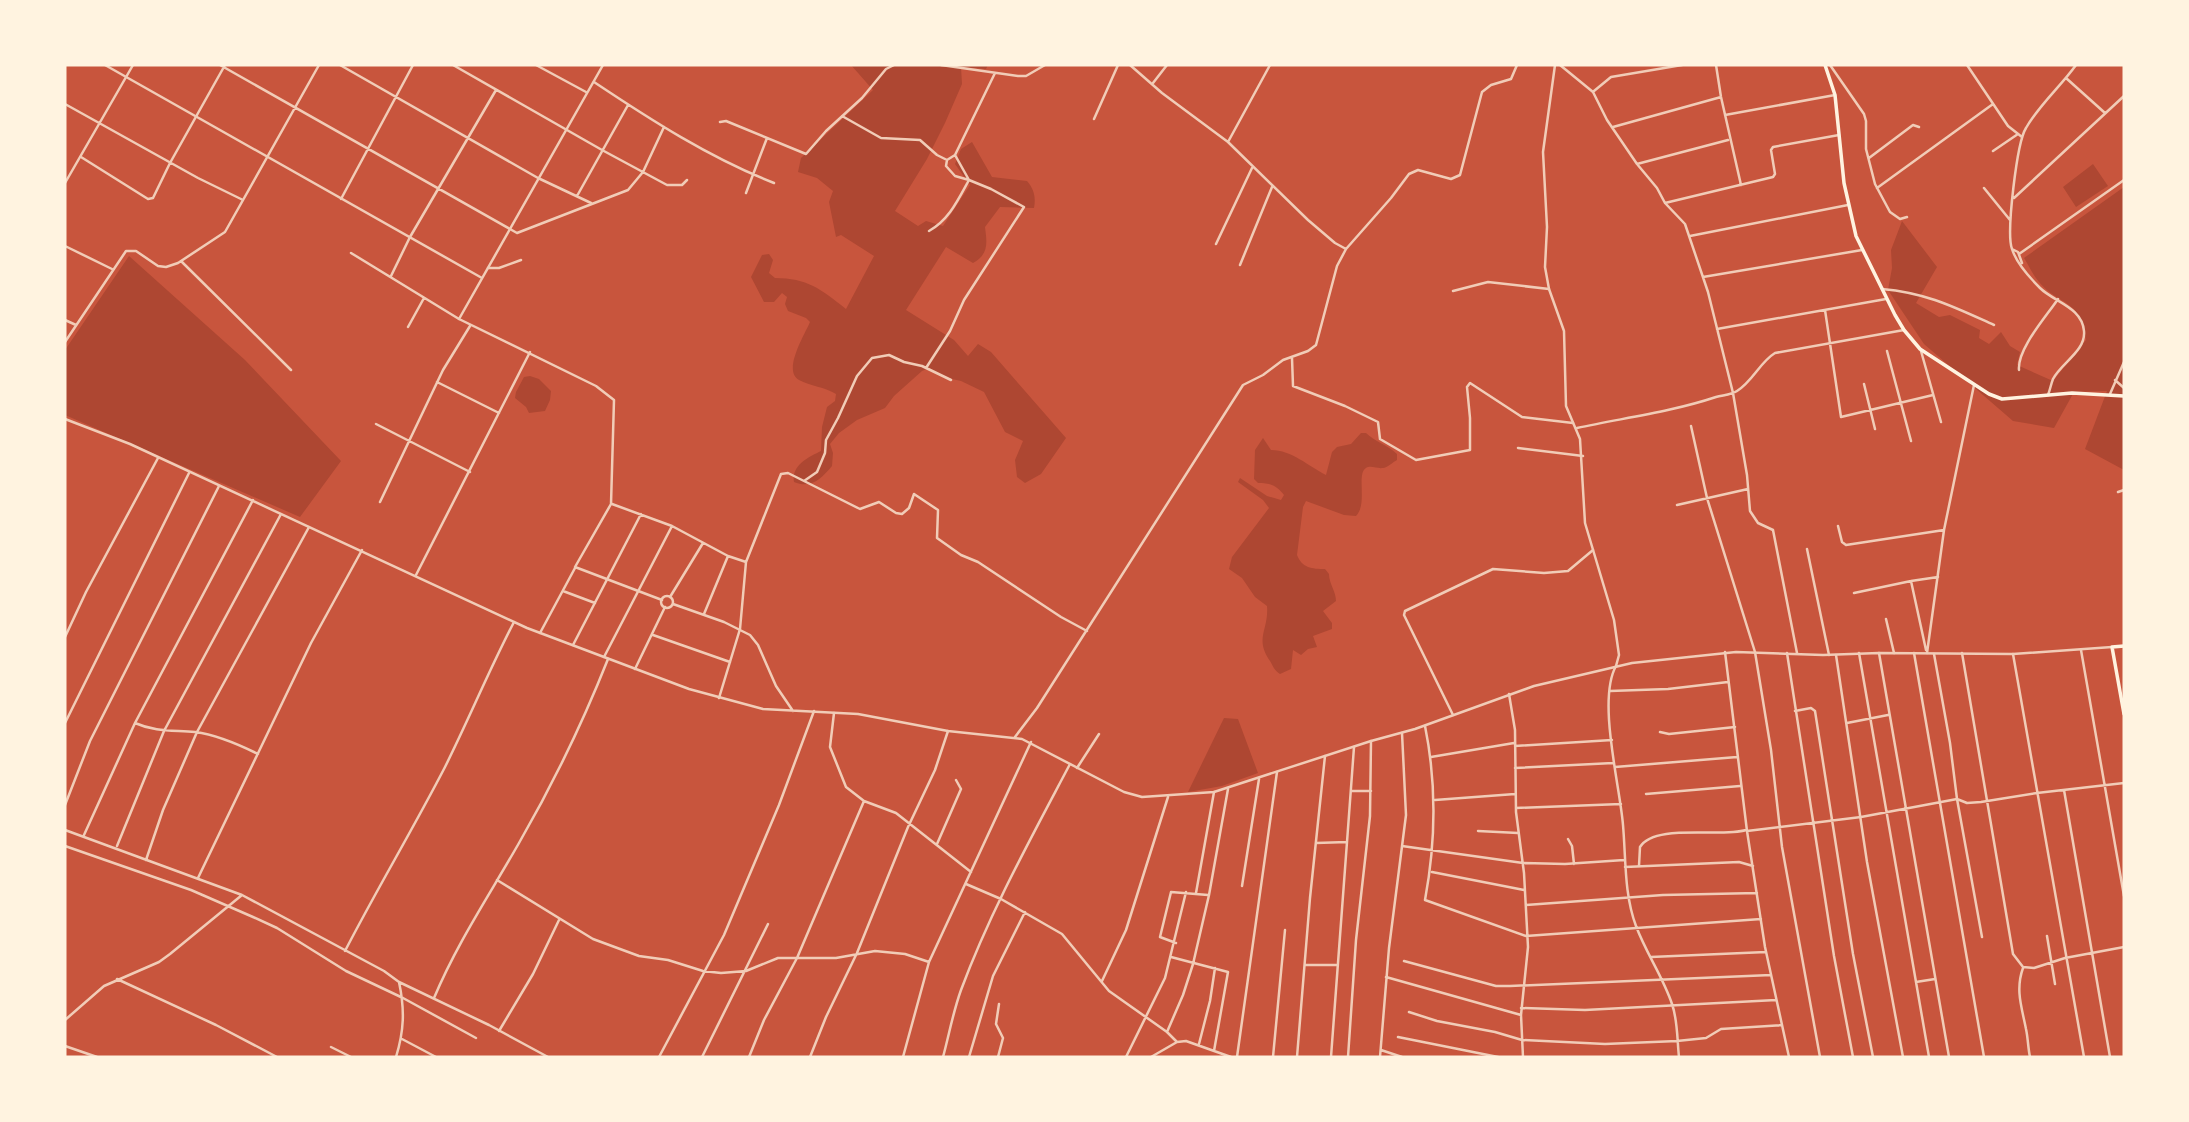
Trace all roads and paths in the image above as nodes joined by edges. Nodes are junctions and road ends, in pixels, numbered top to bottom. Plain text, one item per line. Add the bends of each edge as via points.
1 (105, 65) edge
2 (133, 65) edge
3 (319, 65) edge
4 (340, 65) edge
5 (413, 65) edge
6 (453, 65) edge
7 (536, 65) edge
8 (603, 65) edge
9 (894, 65) edge
10 (941, 65) edge
11 (1045, 65) edge
12 (1118, 65) edge
13 (1130, 65) edge
14 (1167, 65) edge
15 (1270, 65) edge
16 (1517, 65) edge
17 (1558, 65) edge
18 (1682, 65) edge
19 (1716, 65) edge
20 (1827, 65) edge
21 (1967, 65) edge
22 (2076, 65) edge
23 (223, 66) edge
24 (995, 73) junction
25 (126, 77) junction
26 (2066, 79) junction
27 (593, 82) junction
28 (1153, 83) junction
29 (496, 90) junction
30 (586, 92) junction
31 (1593, 92) junction
32 (1835, 95) junction
33 (2124, 96) edge
34 (396, 97) junction
35 (1721, 97) junction
36 (65, 104) edge
37 (1993, 104) junction
38 (628, 105) junction
39 (295, 109) junction
40 (2105, 113) junction
41 (1725, 115) junction
42 (197, 116) junction
43 (842, 116) junction
44 (1094, 119) dead end
45 (720, 122) dead end
46 (100, 123) junction
47 (664, 127) junction
48 (1613, 127) junction
49 (1919, 127) dead end
50 (565, 129) junction
51 (1839, 135) junction
52 (2020, 136) junction
53 (468, 137) junction
54 (768, 138) junction
55 (1730, 139) junction
56 (1228, 142) junction
57 (368, 149) junction
58 (602, 150) junction
59 (1993, 151) dead end
60 (955, 155) junction
61 (81, 157) junction
62 (268, 158) junction
63 (1868, 158) junction
64 (947, 160) junction
65 (170, 163) junction
66 (1637, 164) junction
67 (1253, 167) junction
68 (643, 172) junction
69 (67, 174) edge
70 (754, 175) junction
71 (538, 178) junction
72 (687, 180) dead end
73 (969, 180) junction
74 (2124, 180) edge
75 (65, 183) edge
76 (774, 183) dead end
77 (1741, 185) junction
78 (1272, 187) junction
79 (437, 188) junction
80 (1877, 188) junction
81 (1984, 188) dead end
82 (746, 193) dead end
83 (577, 196) junction
84 (2014, 198) junction
85 (341, 199) junction
86 (243, 200) junction
87 (1665, 203) junction
88 (591, 204) junction
89 (1848, 205) junction
90 (1907, 217) dead end
91 (2010, 220) junction
92 (509, 229) junction
93 (929, 231) dead end
94 (1690, 236) junction
95 (410, 237) junction
96 (1216, 244) dead end
97 (65, 246) edge
98 (1346, 249) junction
99 (2012, 249) junction
100 (1862, 250) junction
101 (351, 253) dead end
102 (2019, 254) junction
103 (181, 261) junction
104 (521, 261) dead end
105 (1240, 265) dead end
106 (2023, 266) junction
107 (488, 268) junction
108 (113, 270) junction
109 (391, 276) junction
110 (1703, 277) junction
111 (482, 278) junction
112 (1549, 289) junction
113 (1882, 289) junction
114 (1452, 290) dead end
115 (424, 298) junction
116 (1887, 299) junction
117 (2058, 299) junction
118 (1825, 310) junction
119 (459, 319) junction
120 (65, 320) edge
121 (76, 325) junction
122 (1994, 325) dead end
123 (470, 326) junction
124 (408, 327) dead end
125 (1717, 329) junction
126 (1904, 330) junction
127 (65, 342) edge
128 (1830, 343) junction
129 (1920, 349) junction
130 (1887, 351) dead end
131 (530, 352) junction
132 (1292, 358) junction
133 (2124, 362) edge
134 (926, 368) junction
135 (291, 370) dead end
136 (2019, 370) dead end
137 (951, 380) dead end
138 (2115, 380) junction
139 (437, 383) junction
140 (1974, 383) junction
141 (1864, 384) dead end
142 (2124, 387) edge
143 (1733, 393) junction
144 (2048, 394) junction
145 (2110, 394) junction
146 (1933, 395) junction
147 (2124, 396) edge
148 (1900, 402) junction
149 (1870, 411) junction
150 (499, 413) junction
151 (65, 419) edge
152 (1941, 422) dead end
153 (1573, 423) junction
154 (376, 424) dead end
155 (1691, 426) dead end
156 (1577, 428) junction
157 (1875, 429) dead end
158 (1911, 441) dead end
159 (409, 442) junction
160 (1518, 448) dead end
161 (1583, 456) junction
162 (158, 458) junction
163 (470, 472) junction
164 (189, 473) junction
165 (804, 481) junction
166 (219, 486) junction
167 (1748, 489) junction
168 (2124, 490) edge
169 (2118, 492) dead end
170 (1707, 498) junction
171 (253, 500) junction
172 (380, 502) dead end
173 (611, 503) junction
174 (1678, 505) dead end
175 (281, 514) junction
176 (641, 514) junction
177 (672, 526) junction
178 (1838, 526) dead end
179 (309, 527) junction
180 (1944, 530) junction
181 (703, 543) junction
182 (1807, 549) dead end
183 (362, 550) junction
184 (1593, 550) junction
185 (728, 556) junction
186 (746, 562) junction
187 (575, 567) junction
188 (416, 575) junction
189 (1938, 577) junction
190 (608, 580) junction
191 (1911, 581) junction
192 (563, 591) junction
193 (637, 592) junction
194 (1854, 593) dead end
195 (670, 597) junction
196 (662, 600) junction
197 (595, 603) junction
198 (673, 604) junction
199 (665, 607) junction
200 (704, 614) junction
201 (1886, 619) dead end
202 (514, 622) junction
203 (740, 629) junction
204 (1087, 631) junction
205 (540, 633) junction
206 (653, 635) junction
207 (65, 637) edge
208 (573, 645) junction
209 (2124, 646) edge
210 (2112, 647) junction
211 (2081, 650) junction
212 (1755, 652) junction
213 (1725, 653) junction
214 (1787, 653) junction
215 (1859, 653) junction
216 (1879, 653) junction
217 (1894, 653) junction
218 (1914, 653) junction
219 (1927, 653) junction
220 (1962, 653) junction
221 (1797, 654) junction
222 (1934, 654) junction
223 (2013, 654) junction
224 (1829, 655) junction
225 (1836, 655) junction
226 (606, 658) junction
227 (730, 662) junction
228 (1616, 666) junction
229 (635, 669) junction
230 (1730, 682) junction
231 (1610, 691) junction
232 (1509, 694) junction
233 (719, 698) junction
234 (793, 711) junction
235 (814, 711) junction
236 (1796, 711) junction
237 (834, 712) junction
238 (2124, 714) edge
239 (1453, 715) junction
240 (1888, 715) junction
241 (1871, 718) junction
242 (65, 723) edge
243 (135, 723) junction
244 (1847, 723) junction
245 (1425, 726) junction
246 (1735, 727) junction
247 (164, 731) junction
248 (948, 731) junction
249 (197, 732) junction
250 (1402, 733) junction
251 (1660, 733) dead end
252 (1099, 734) dead end
253 (1015, 737) junction
254 (1612, 740) junction
255 (1371, 741) junction
256 (1031, 742) junction
257 (1515, 745) junction
258 (1354, 747) junction
259 (258, 754) junction
260 (1325, 756) junction
261 (1432, 757) junction
262 (1738, 757) junction
263 (1070, 764) junction
264 (1615, 765) junction
265 (1077, 768) junction
266 (1515, 768) junction
267 (1277, 772) junction
268 (1259, 778) junction
269 (956, 780) dead end
270 (2124, 783) edge
271 (1742, 786) junction
272 (2105, 786) junction
273 (1228, 789) junction
274 (2064, 790) junction
275 (1351, 791) junction
276 (1371, 791) junction
277 (1214, 792) junction
278 (2037, 793) junction
279 (1516, 794) junction
280 (1646, 794) dead end
281 (1168, 797) junction
282 (1957, 799) junction
283 (1435, 800) junction
284 (864, 801) junction
285 (1985, 801) junction
286 (1939, 802) junction
287 (1621, 804) junction
288 (65, 805) edge
289 (1516, 808) junction
290 (1905, 810) junction
291 (1887, 813) junction
292 (1861, 817) junction
293 (1832, 820) junction
294 (1813, 823) junction
295 (909, 825) junction
296 (1780, 828) junction
297 (65, 830) edge
298 (1747, 830) junction
299 (1478, 831) dead end
300 (1518, 833) junction
301 (84, 836) junction
302 (1568, 839) dead end
303 (1347, 842) junction
304 (1316, 843) junction
305 (937, 844) junction
306 (65, 846) edge
307 (1402, 846) junction
308 (116, 848) junction
309 (1433, 849) junction
310 (146, 860) junction
311 (1624, 860) junction
312 (1523, 863) junction
313 (1574, 864) junction
314 (1639, 866) junction
315 (1753, 866) junction
316 (1625, 867) junction
317 (971, 872) junction
318 (1430, 872) junction
319 (198, 878) junction
320 (497, 880) junction
321 (966, 884) junction
322 (1242, 886) dead end
323 (1524, 890) junction
324 (1186, 892) junction
325 (1196, 893) junction
326 (1757, 893) junction
327 (242, 895) junction
328 (1209, 895) junction
329 (2124, 896) edge
330 (1001, 899) junction
331 (1628, 899) junction
332 (1525, 905) junction
333 (230, 907) junction
334 (1025, 912) junction
335 (560, 918) junction
336 (1761, 919) junction
337 (768, 924) dead end
338 (1636, 927) junction
339 (1285, 930) dead end
340 (1526, 936) junction
341 (2047, 936) dead end
342 (1982, 937) dead end
343 (1176, 943) junction
344 (2124, 947) edge
345 (345, 951) junction
346 (857, 953) junction
347 (1766, 953) junction
348 (2091, 954) junction
349 (1171, 957) junction
350 (1651, 957) junction
351 (797, 958) junction
352 (2065, 958) junction
353 (1404, 961) dead end
354 (929, 962) junction
355 (2051, 963) junction
356 (1193, 964) junction
357 (1305, 965) junction
358 (1337, 965) junction
359 (2023, 967) junction
360 (1215, 968) junction
361 (704, 971) junction
362 (746, 971) junction
363 (1771, 975) junction
364 (1386, 977) junction
365 (1661, 978) junction
366 (117, 979) junction
367 (1935, 979) junction
368 (399, 982) junction
369 (1102, 982) junction
370 (1916, 982) junction
371 (1525, 984) junction
372 (2055, 984) dead end
373 (403, 998) junction
374 (434, 998) junction
375 (1776, 1000) junction
376 (999, 1004) dead end
377 (1672, 1005) junction
378 (1521, 1008) junction
379 (1409, 1012) dead end
380 (1521, 1015) junction
381 (1145, 1018) junction
382 (65, 1020) edge
383 (1782, 1025) junction
384 (499, 1031) junction
385 (1167, 1032) junction
386 (1398, 1037) dead end
387 (476, 1038) dead end
388 (402, 1039) junction
389 (1522, 1040) junction
390 (1678, 1041) junction
391 (1177, 1042) junction
392 (1199, 1044) junction
393 (65, 1046) edge
394 (331, 1047) dead end
395 (1381, 1050) junction
396 (1214, 1051) junction
397 (97, 1057) edge
398 (277, 1057) edge
399 (351, 1057) edge
400 (396, 1057) edge
401 (436, 1057) edge
402 (548, 1057) edge
403 (659, 1057) edge
404 (702, 1057) edge
405 (749, 1057) edge
406 (810, 1057) edge
407 (903, 1057) edge
408 (943, 1057) edge
409 (969, 1057) edge
410 (998, 1057) edge
411 (1126, 1057) edge
412 (1154, 1057) edge
413 (1231, 1057) edge
414 (1237, 1057) edge
415 (1273, 1057) edge
416 (1297, 1057) edge
417 (1331, 1057) edge
418 (1348, 1057) edge
419 (1380, 1057) edge
420 (1402, 1057) edge
421 (1498, 1057) edge
422 (1523, 1057) edge
423 (1679, 1057) edge
424 (1789, 1057) edge
425 (1820, 1057) edge
426 (1853, 1057) edge
427 (1873, 1057) edge
428 (1903, 1057) edge
429 (1929, 1057) edge
430 (1949, 1057) edge
431 (1984, 1057) edge
432 (2030, 1057) edge
433 (2084, 1057) edge
434 (2110, 1057) edge

1 - 25 street
2 - 25 street
3 - 39 street
4 - 34 street
5 - 34 street
6 - 29 street
7 - 30 street
8 - 27 street
9 - 43 street
10 - 24 street
11 - 24 street via 1022,76
12 - 44 street
13 - 28 street
14 - 28 street
15 - 56 street
16 - 98 street via 1511,79 1482,92 1460,175 1451,178 1418,170 1409,174
17 - 31 street
17 - 112 street via 1543,152
18 - 31 street via 1611,77
19 - 35 street
20 - 32 main road
20 - 63 street via 1864,114
21 - 37 street
22 - 26 street
23 - 39 street
23 - 42 street
24 - 60 street
25 - 42 street
25 - 46 street
26 - 40 street
26 - 52 street
27 - 30 street
27 - 38 street
28 - 56 street
29 - 50 street
29 - 53 street
30 - 50 street
31 - 48 street
32 - 41 street
32 - 51 main road
33 - 40 street
34 - 53 street
34 - 57 street
35 - 41 street
35 - 48 street
36 - 46 street
37 - 52 street
37 - 80 street
38 - 47 street
38 - 58 street
39 - 57 street
39 - 62 street
40 - 84 street
41 - 55 street
42 - 62 street
42 - 65 street
43 - 54 street via 806,154
43 - 64 street via 881,138 920,140
45 - 54 street
46 - 61 street
46 - 65 street
47 - 68 street
47 - 70 street
48 - 66 street
49 - 63 street via 1913,125
50 - 58 street
50 - 71 street
51 - 77 street via 1771,149 1775,175
51 - 89 main road
52 - 59 street
52 - 84 street
53 - 71 street
53 - 79 street
54 - 70 street
55 - 66 street
55 - 77 street
56 - 67 street
57 - 79 street
57 - 85 street
58 - 68 street
58 - 83 street
60 - 64 street
60 - 73 street
61 - 65 street via 150,199
61 - 69 street
62 - 85 street
62 - 86 street
63 - 80 street
64 - 73 street via 946,166 955,176
65 - 86 street
66 - 87 street
67 - 78 street
67 - 96 street
68 - 72 street via 670,186
68 - 88 street via 628,190
69 - 75 street
70 - 76 street
70 - 82 street
71 - 83 street
71 - 92 street
73 - 93 street via 951,211
73 - 134 street via 1024,208
74 - 102 street
77 - 87 street
78 - 98 street
78 - 105 street
79 - 92 street
79 - 95 street
80 - 90 street via 1892,215
81 - 91 street
83 - 88 street
84 - 91 street
85 - 95 street
86 - 103 street via 225,232
87 - 94 street via 1681,217
88 - 92 street via 519,233
89 - 94 street
89 - 100 main road
91 - 99 street
92 - 107 street
94 - 110 street
95 - 109 street
95 - 111 street
97 - 108 street
98 - 132 street via 1316,345
99 - 102 street
99 - 106 street
100 - 110 street
100 - 113 main road
101 - 109 street
102 - 106 street
103 - 108 street via 160,267 132,250 126,251
103 - 135 street
104 - 107 street
106 - 117 street via 2043,290
107 - 111 street
108 - 121 street
109 - 115 street
110 - 125 street
111 - 119 street
112 - 114 street via 1488,282
112 - 153 street via 1564,331 1564,394
113 - 116 main road
113 - 122 street via 1927,296
115 - 119 street
115 - 124 street
116 - 118 street
116 - 126 main road
117 - 136 street via 2024,349
117 - 144 street via 2081,320 2084,335 2053,379
118 - 125 street
118 - 128 street
119 - 123 street
120 - 121 street
121 - 127 street
123 - 131 street
123 - 139 street
125 - 143 street
126 - 128 street
126 - 129 main road
128 - 143 street via 1775,352
128 - 149 street via 1840,414
129 - 140 main road
129 - 146 street
130 - 148 street
131 - 150 street
131 - 173 street via 614,400
132 - 153 street via 1293,386 1377,422 1380,439 1416,460 1470,450 1467,387 1471,383 1522,417
132 - 204 street via 1243,385
133 - 138 street
134 - 137 street
134 - 165 street via 890,355 872,358 864,365 826,439 817,472
138 - 142 street
138 - 145 street
139 - 150 street
139 - 159 street
140 - 144 main road via 2005,400
140 - 180 street
141 - 149 street
143 - 156 street
143 - 167 street
144 - 145 main road
145 - 147 main road
146 - 148 street
146 - 152 street
148 - 149 street
148 - 158 street
149 - 157 street
150 - 163 street
151 - 162 street
153 - 156 street
154 - 159 street
155 - 170 street
156 - 161 street
159 - 163 street
159 - 172 street
160 - 161 street
161 - 184 street via 1585,523
162 - 164 street
162 - 207 street
163 - 188 street
164 - 166 street
164 - 242 street
165 - 186 street via 786,472 778,477
165 - 204 street via 862,510 879,502 902,514 914,494 938,510 937,538
166 - 171 street
166 - 288 street via 90,741
167 - 170 street
167 - 221 street via 1752,516 1773,530
168 - 169 street
170 - 174 street
170 - 212 street
171 - 175 street
171 - 243 street
173 - 176 street
173 - 187 street
175 - 179 street
175 - 247 street
176 - 177 street
176 - 190 street
177 - 181 street
177 - 193 street
178 - 180 street via 1844,545
179 - 183 street
179 - 249 street
180 - 189 street
181 - 185 street
181 - 195 street
182 - 224 street
183 - 188 street
183 - 259 street
184 - 228 street via 1617,634
184 - 239 street via 1568,571 1493,569 1405,611
185 - 186 street
185 - 200 street
186 - 203 street
187 - 190 street
187 - 192 street
188 - 202 street
189 - 191 street
189 - 219 street
190 - 193 street
190 - 197 street
191 - 194 street
191 - 219 street
192 - 197 street
192 - 205 street
193 - 196 street
193 - 226 street
195 - 196 street
195 - 198 street
196 - 199 street
197 - 208 street
198 - 199 street
198 - 200 street
199 - 206 street
200 - 203 street
201 - 217 street
202 - 205 street
202 - 345 street via 444,770
203 - 227 street
203 - 234 street via 758,645
204 - 253 street
205 - 208 street
206 - 227 street
206 - 229 street
208 - 226 street
209 - 210 main road
210 - 211 street
210 - 238 main road
211 - 223 street
211 - 272 street
212 - 213 street
212 - 214 street
212 - 296 street
213 - 228 street
213 - 230 street
214 - 221 street
214 - 236 street
215 - 216 street
215 - 225 street
215 - 241 street
216 - 217 street
216 - 240 street
217 - 218 street
218 - 219 street
218 - 286 street
219 - 222 street
220 - 222 street
220 - 223 street
220 - 285 street
221 - 224 street
222 - 282 street
223 - 278 street
224 - 225 street
225 - 244 street
226 - 229 street
226 - 320 street via 588,709
227 - 233 street
228 - 231 street
228 - 232 street
229 - 233 street
230 - 231 street
230 - 246 street
231 - 254 street
232 - 239 street
232 - 257 street
233 - 234 street
234 - 235 street
235 - 237 street
235 - 361 street via 741,895
236 - 293 street via 1815,711
236 - 294 street
237 - 248 street
237 - 284 street via 833,756 846,787
239 - 245 street
240 - 241 street
240 - 290 street
241 - 244 street
241 - 291 street
243 - 247 street
243 - 301 street
244 - 292 street
245 - 250 street
245 - 261 street
246 - 251 street
246 - 262 street
247 - 249 street
247 - 308 street
248 - 253 street
248 - 295 street
249 - 259 street
249 - 310 street
250 - 255 street
250 - 307 street via 1406,815
252 - 265 street
253 - 256 street
254 - 257 street
254 - 264 street
255 - 258 street
255 - 276 street
256 - 263 street
256 - 317 street
257 - 261 street
257 - 266 street
258 - 260 street
258 - 275 street
259 - 319 street
260 - 267 street
260 - 304 street
261 - 283 street
262 - 264 street
262 - 271 street
263 - 265 street
263 - 330 street
264 - 266 street
264 - 287 street
265 - 281 street via 1130,795
266 - 279 street
267 - 268 street
267 - 414 street
268 - 273 street
268 - 322 street
269 - 305 street via 961,789
270 - 272 street
271 - 280 street
271 - 298 street
272 - 274 street
272 - 329 street
273 - 277 street
273 - 328 street
274 - 278 street
274 - 348 street
275 - 276 street
275 - 303 street
276 - 418 street
277 - 281 street
277 - 325 street
278 - 285 street
278 - 352 street
279 - 283 street
279 - 289 street
281 - 369 street via 1126,930
282 - 285 street
282 - 286 street
282 - 342 street
283 - 309 street
284 - 295 street via 896,813
284 - 351 street
285 - 359 street via 2014,957
286 - 290 street
286 - 431 street
287 - 289 street
287 - 311 street
289 - 300 street
290 - 291 street
290 - 367 street
291 - 292 street
291 - 370 street
292 - 293 street
292 - 428 street
293 - 294 street
293 - 427 street
294 - 296 street
294 - 426 street
295 - 305 street
295 - 346 street
296 - 298 street
296 - 425 street
297 - 301 street
298 - 314 street via 1650,838 1641,844
298 - 315 street
299 - 300 street
300 - 312 street
301 - 308 street
302 - 313 street
303 - 304 street
303 - 358 street
304 - 357 street
305 - 317 street
306 - 333 street
307 - 309 street
307 - 364 street
308 - 310 street
309 - 312 street
309 - 318 street
310 - 319 street
311 - 313 street
311 - 316 street
312 - 313 street
312 - 323 street
314 - 315 street via 1739,862
314 - 316 street
315 - 326 street
316 - 331 street
317 - 321 street
318 - 323 street
318 - 340 street via 1425,900
319 - 327 street
320 - 335 street
320 - 374 street
321 - 330 street
321 - 354 street
323 - 332 street
324 - 325 street
324 - 343 street
324 - 343 street via 1171,892 1160,935
325 - 328 street
326 - 331 street
326 - 336 street
327 - 333 street
327 - 345 street
328 - 356 street
330 - 334 street
330 - 408 street via 960,992
331 - 332 street
331 - 338 street
332 - 340 street
333 - 366 street via 159,962
333 - 373 street
334 - 369 street via 1069,940
334 - 409 street via 993,976
335 - 361 street via 618,950
335 - 384 street
336 - 338 street
336 - 347 street
337 - 362 street
338 - 340 street
338 - 350 street
339 - 415 street
340 - 371 street
341 - 355 street
343 - 349 street
344 - 348 street
345 - 368 street
346 - 351 street
346 - 354 street via 891,952
346 - 406 street
347 - 350 street
347 - 363 street
348 - 352 street
348 - 434 street
349 - 356 street
349 - 381 street
350 - 365 street
351 - 362 street via 778,958
351 - 405 street
352 - 355 street
352 - 433 street
353 - 371 street via 1496,986
354 - 407 street
355 - 359 street
355 - 372 street
356 - 360 street
356 - 385 street
357 - 358 street
357 - 416 street
358 - 417 street
359 - 432 street via 2020,1008
360 - 392 street
360 - 396 street via 1228,973
361 - 362 street
361 - 403 street
362 - 404 street
363 - 365 street
363 - 375 street
364 - 380 street
364 - 395 street
365 - 371 street
365 - 377 street
366 - 382 street
366 - 398 street
367 - 370 street
367 - 430 street
368 - 373 street
368 - 374 street
369 - 381 street
370 - 429 street
371 - 378 street
373 - 387 street
373 - 388 street
374 - 384 street
375 - 377 street
375 - 383 street
376 - 410 street via 996,1024 1003,1038
377 - 378 street
377 - 390 street
378 - 380 street
379 - 389 street
380 - 389 street
381 - 385 street
381 - 411 street
383 - 390 street via 1722,1029 1707,1038
383 - 424 street
384 - 402 street
385 - 391 street
386 - 421 street
388 - 400 street
388 - 401 street
389 - 390 street
389 - 422 street
390 - 423 street
391 - 392 street
391 - 412 street
392 - 396 street
393 - 397 street
394 - 399 street
395 - 419 street
395 - 420 street
396 - 413 street

